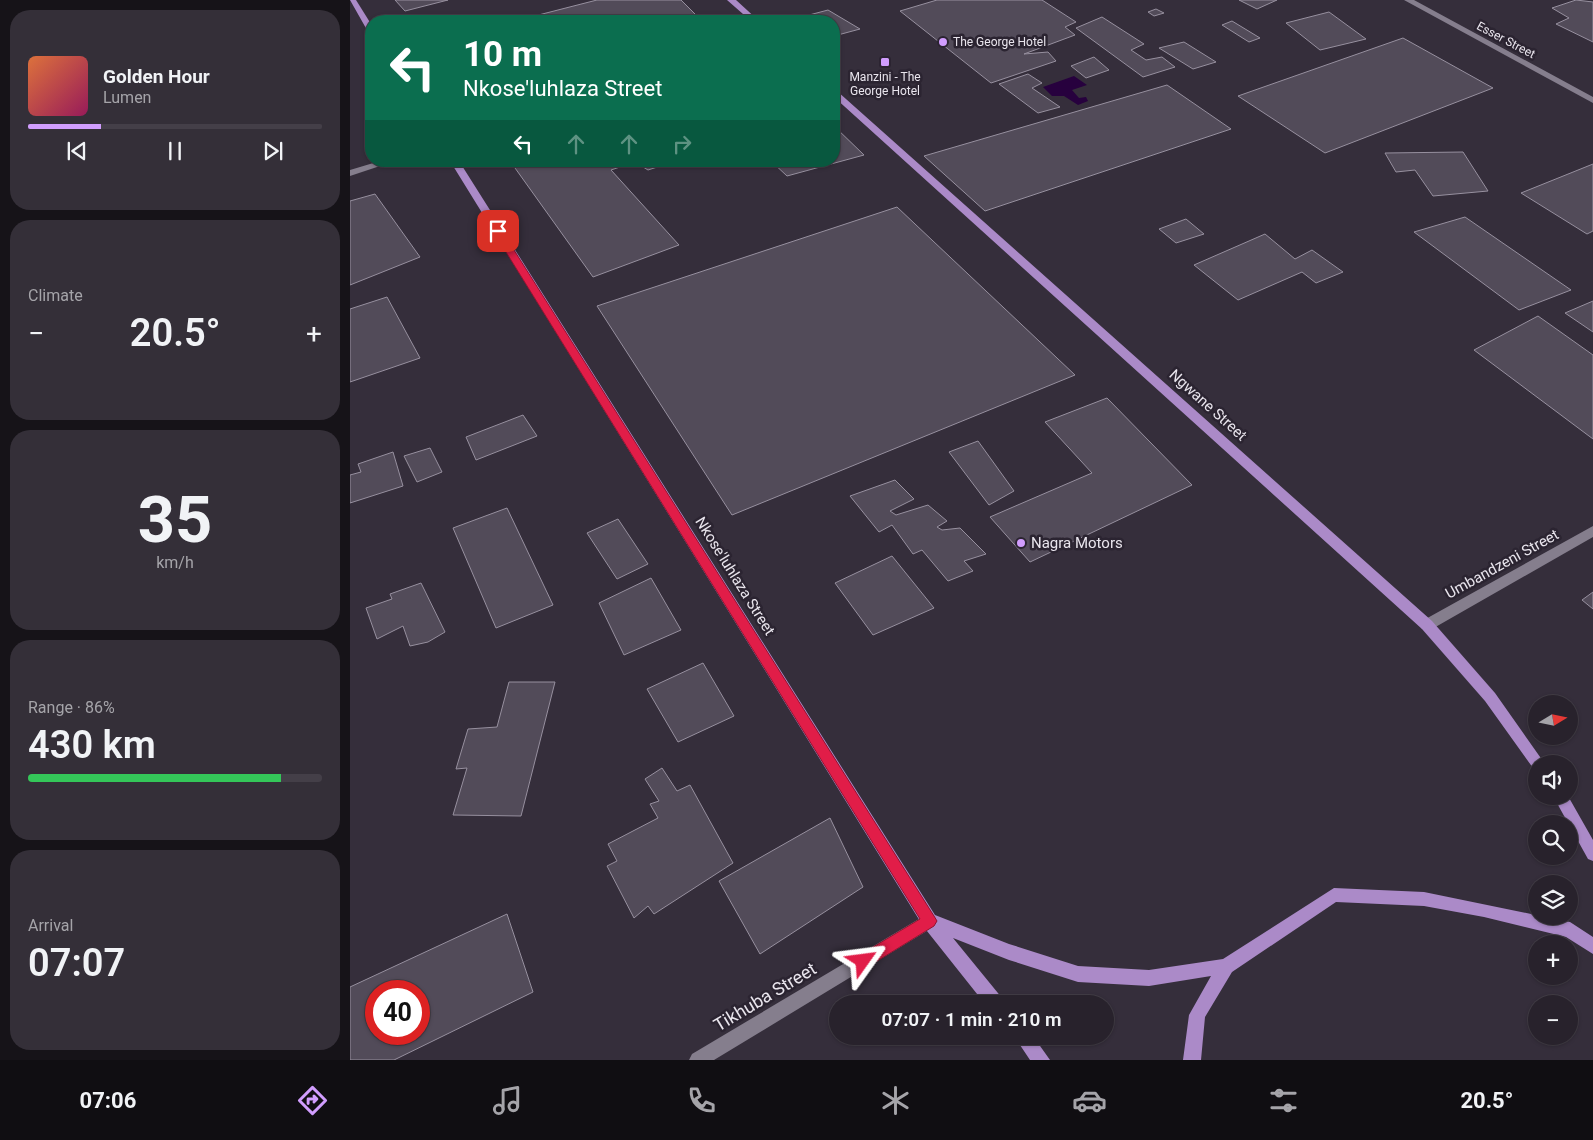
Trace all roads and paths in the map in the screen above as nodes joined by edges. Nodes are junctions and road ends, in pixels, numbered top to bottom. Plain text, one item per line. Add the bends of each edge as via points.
1 (352, 0) edge
2 (731, 0) edge
3 (1408, 0) edge
4 (748, 15) edge
5 (365, 21) edge
6 (840, 98) edge
7 (1593, 100) edge
8 (370, 167) edge
9 (458, 167) edge
10 (350, 173) edge
11 (1593, 531) edge
12 (1427, 625) junction
13 (1532, 755) edge
14 (1565, 805) edge
15 (1593, 854) edge
16 (929, 921) junction
17 (1593, 946) edge
18 (1226, 966) junction
19 (989, 995) edge
20 (1029, 1045) edge
21 (698, 1060) edge
22 (1041, 1060) edge
23 (1192, 1060) edge

1 - 5 main road
2 - 4 main road
3 - 7 street, Esser Street
6 - 12 main road, Ngwane Street
8 - 10 street
9 - 16 main road, Nkose'luhlaza Street
11 - 12 street, Umbandzeni Street
12 - 13 main road, Ngwane Street via 1490,697
14 - 15 main road
16 - 18 main road via 1078,974 1149,978
16 - 19 main road, Nkose'luhlaza Street
16 - 21 street, Tikhuba Street
17 - 18 main road via 1570,930 1484,910 1424,899 1334,895
18 - 23 main road via 1197,1015
20 - 22 main road

